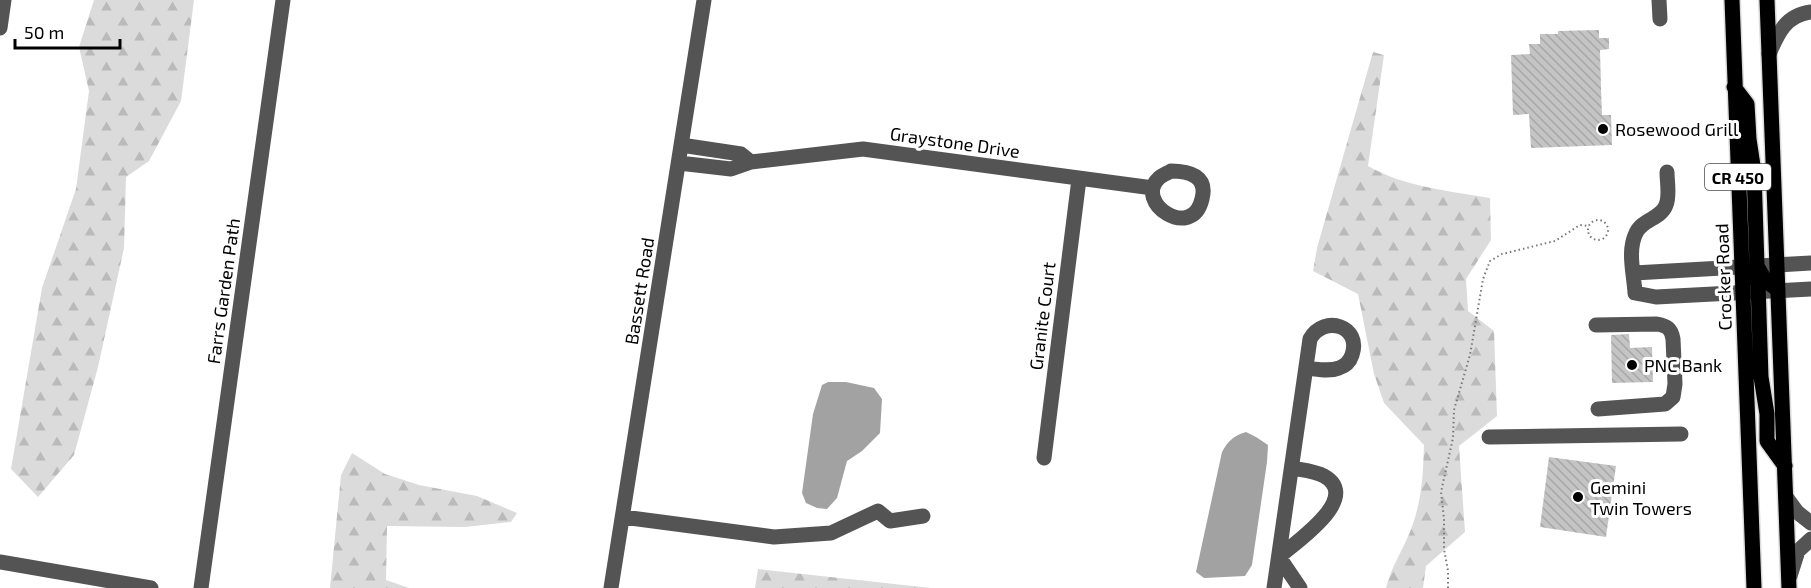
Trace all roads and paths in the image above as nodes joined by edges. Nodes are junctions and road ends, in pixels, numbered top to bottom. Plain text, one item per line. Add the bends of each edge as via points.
1 (4, 0) edge
2 (283, 0) edge
3 (704, 0) edge
4 (1659, 0) edge
5 (1732, 0) edge
6 (1767, 0) edge
7 (1811, 12) edge
8 (1660, 19) dead end
9 (0, 28) edge
10 (1769, 54) junction
11 (681, 145) junction
12 (751, 162) junction
13 (678, 163) junction
14 (1667, 172) dead end
15 (1079, 178) junction
16 (1153, 188) dead end
17 (1589, 226) junction
18 (1811, 263) edge
19 (1778, 264) junction
20 (1750, 267) junction
21 (1634, 273) junction
22 (1811, 289) edge
23 (1778, 290) junction
24 (1751, 292) junction
25 (1596, 325) dead end
26 (1306, 368) dead end
27 (1598, 409) dead end
28 (1681, 434) dead end
29 (1489, 437) dead end
30 (1044, 458) dead end
31 (1785, 466) junction
32 (1292, 468) junction
33 (1786, 497) junction
34 (923, 516) dead end
35 (623, 517) junction
36 (1811, 522) edge
37 (1811, 539) edge
38 (1279, 557) junction
39 (0, 562) edge
40 (1789, 583) edge
41 (152, 588) edge
42 (201, 588) edge
43 (611, 588) edge
44 (1274, 588) edge
45 (1300, 588) edge
46 (1448, 588) edge
47 (1754, 588) edge

1 - 9 street
2 - 42 street, Farrs Garden Path
3 - 11 street, Bassett Road
4 - 8 street
5 - 20 main road, Crocker Road / CR 450 via 1734,87
6 - 10 main road, CR 450
7 - 10 street via 1786,22
10 - 19 main road, CR 450
11 - 12 street, Graystone Drive via 741,154
11 - 13 street, Bassett Road
12 - 13 street, Graystone Drive via 731,169
12 - 15 street, Graystone Drive via 863,149
13 - 35 street, Bassett Road
14 - 21 street via 1666,205 1636,232 1632,246
15 - 16 street, Graystone Drive
15 - 30 street, Granite Court
17 - 17 path via 1596,239 1607,234 1607,225 1602,221
17 - 46 path via 1580,225 1555,241 1502,254 1490,261 1454,410 1451,449 1441,492
18 - 19 street
19 - 20 street
19 - 23 main road, CR 450
20 - 21 street
20 - 23 main road
20 - 24 main road via 1755,276
21 - 24 street via 1635,294 1656,297
22 - 23 street
23 - 24 street
23 - 31 main road, CR 450
24 - 31 main road via 1767,441
24 - 47 main road, Crocker Road
25 - 27 street via 1667,326 1672,332 1675,384 1673,397 1665,404
26 - 32 street
28 - 29 street
31 - 33 main road, CR 450
32 - 38 street
32 - 38 street via 1331,481 1335,500 1325,518
33 - 36 street
33 - 40 main road, CR 450
34 - 35 street via 890,520 879,511 831,533 774,537
35 - 43 street, Bassett Road
37 - 40 street via 1798,551
38 - 44 street
38 - 45 street
39 - 41 street

